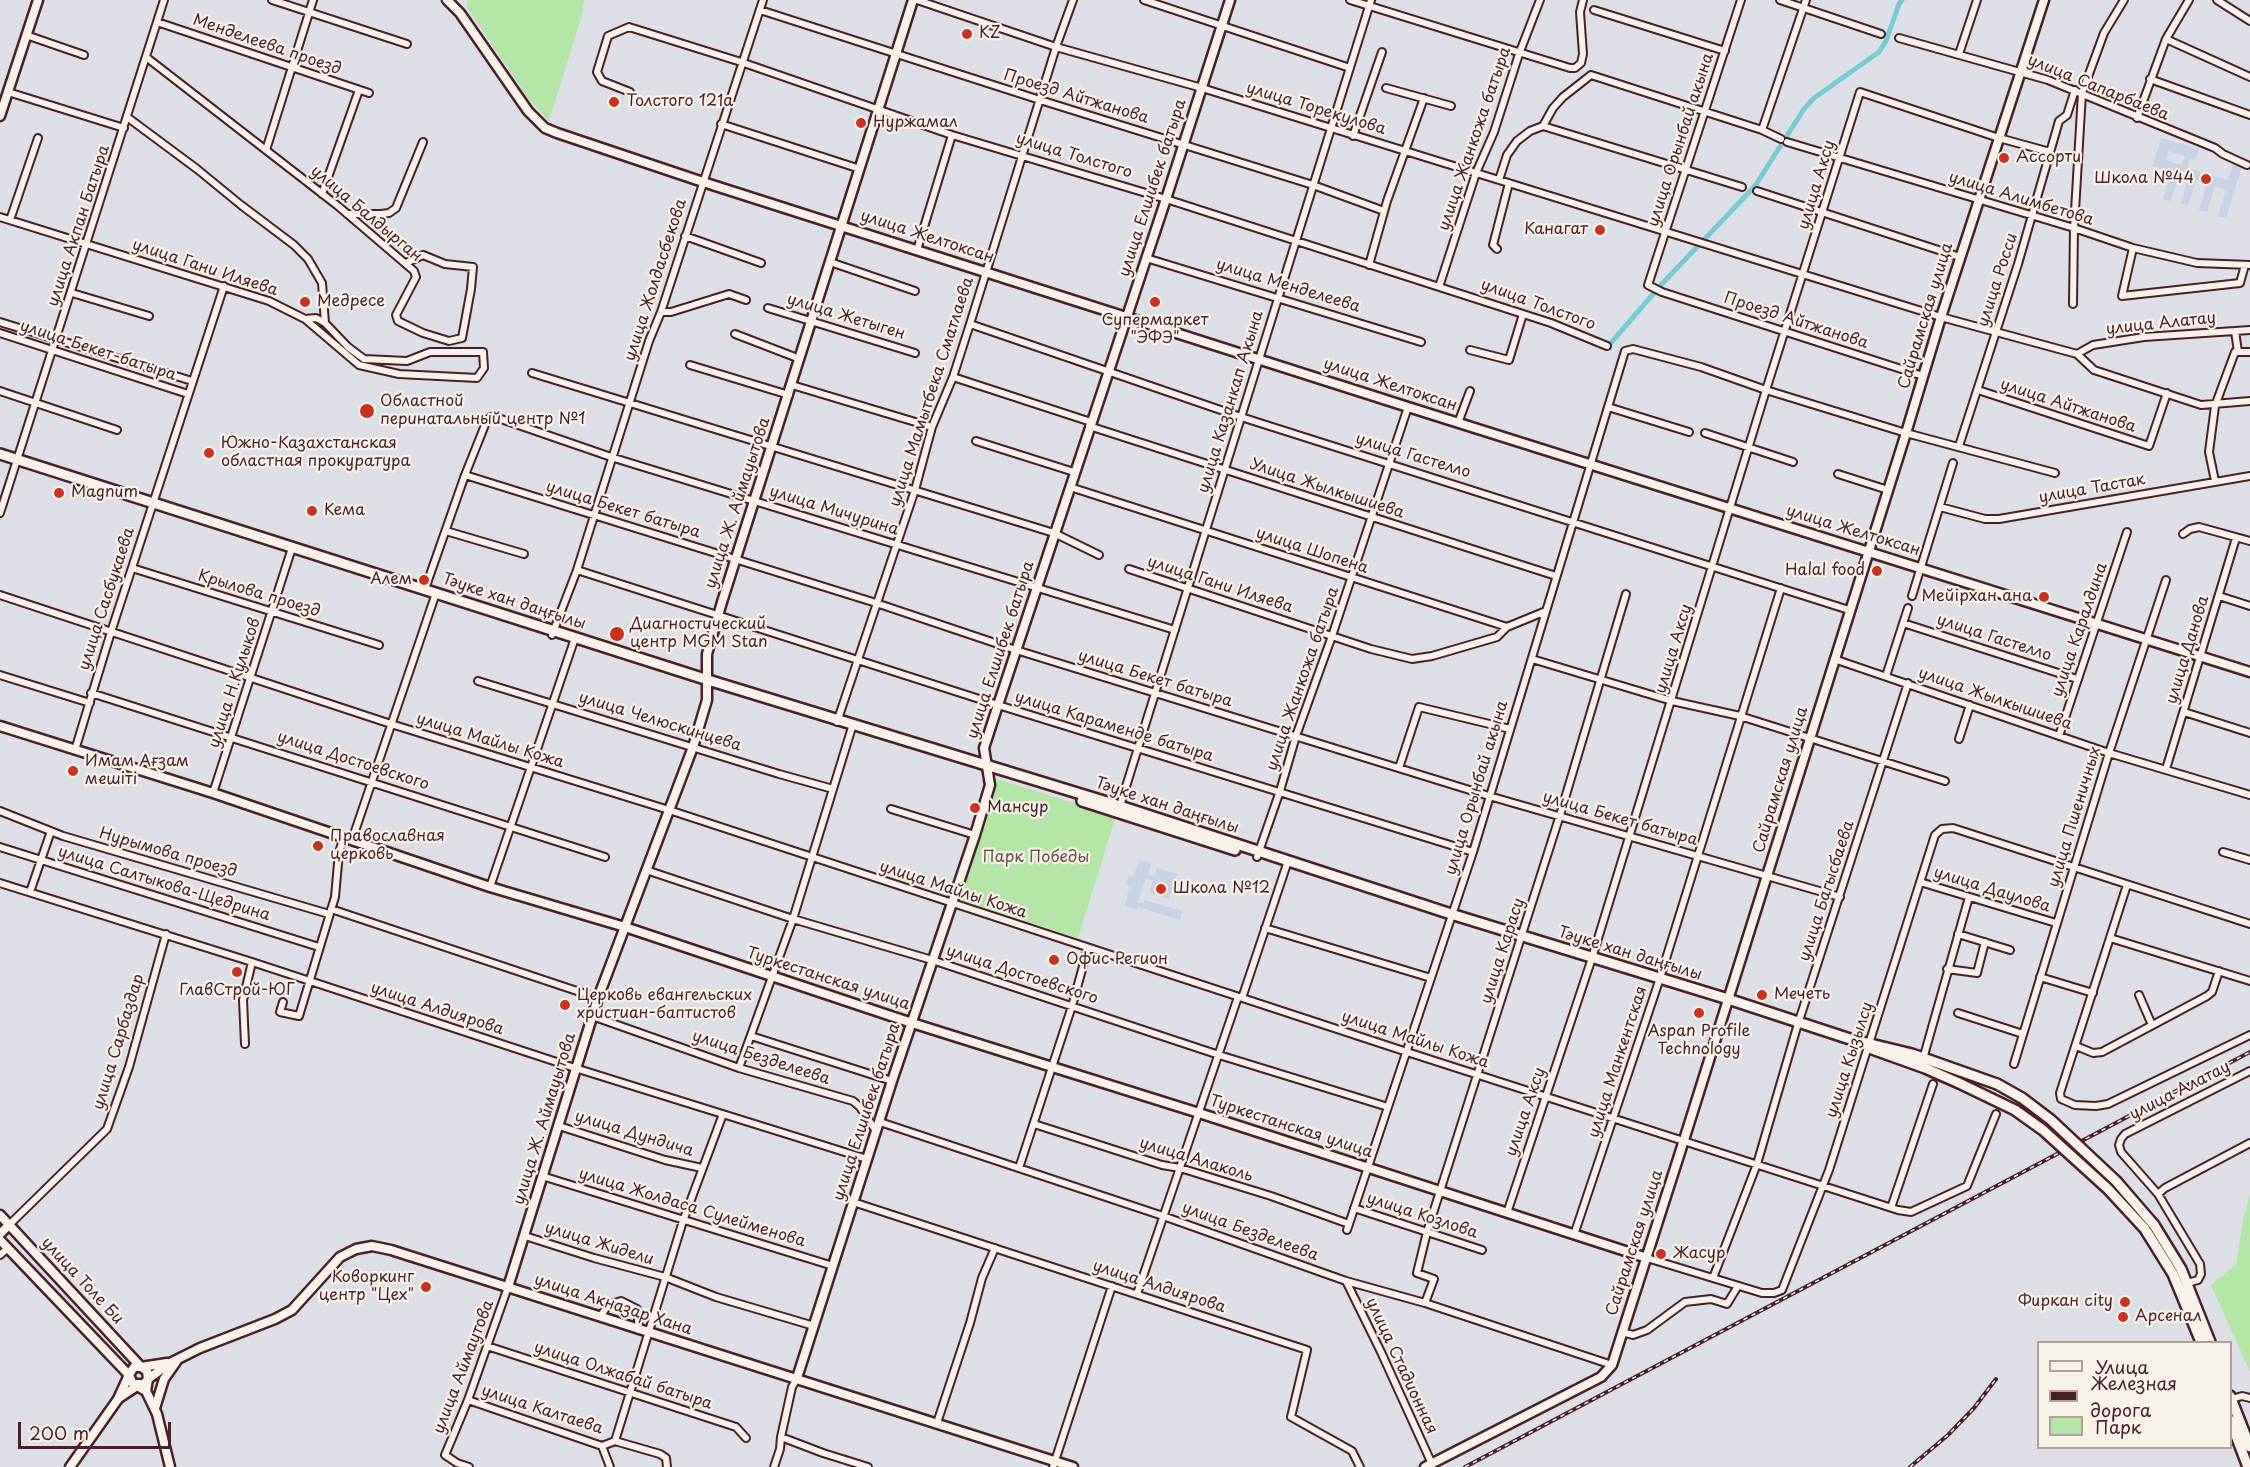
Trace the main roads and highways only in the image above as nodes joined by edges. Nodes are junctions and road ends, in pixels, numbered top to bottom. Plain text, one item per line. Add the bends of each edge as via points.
1 (38, 0) edge
2 (447, 0) edge
3 (915, 0) edge
4 (1230, 0) edge
5 (2044, 0) edge
6 (0, 116) edge
7 (842, 226) junction
8 (1126, 316) junction
9 (0, 454) edge
10 (0, 459) edge
11 (17, 462) junction
12 (292, 549) junction
13 (1868, 551) junction
14 (436, 595) junction
15 (2250, 672) edge
16 (708, 682) junction
17 (0, 726) edge
18 (989, 769) junction
19 (625, 927) junction
20 (1727, 1002) junction
21 (912, 1023) junction
22 (1870, 1047) junction
23 (0, 1215) edge
24 (9, 1225) junction
25 (2150, 1227) junction
26 (0, 1234) edge
27 (0, 1240) edge
28 (1647, 1258) junction
29 (508, 1287) junction
30 (2201, 1341) edge
31 (2210, 1341) edge
32 (174, 1361) junction
33 (141, 1367) junction
34 (129, 1375) junction
35 (148, 1378) junction
36 (797, 1378) junction
37 (137, 1386) junction
38 (146, 1391) junction
39 (118, 1399) junction
40 (156, 1411) junction
41 (2233, 1412) edge
42 (2232, 1425) edge
43 (2250, 1447) edge
44 (1054, 1464) edge
45 (1429, 1465) edge
46 (70, 1467) edge
47 (170, 1467) edge
48 (1073, 1467) edge
49 (2248, 1467) edge

1 - 6 main road
2 - 7 main road, улица Желтоксан via 528,111 557,133
3 - 7 main road, улица Ж. Аймауытова
4 - 8 main road, улица Елшибек батыра
5 - 13 main road, Сайрамская улица
7 - 8 main road, улица Желтоксан
7 - 16 main road, улица Ж. Аймауытова via 707,654
8 - 13 main road, улица Желтоксан
8 - 18 main road, улица Елшибек батыра via 984,748
9 - 11 main road, Тәуке хан даңғылы
10 - 11 main road, Тәуке хан даңғылы
11 - 12 main road, Тәуке хан даңғылы
12 - 14 main road, Тәуке хан даңғылы
12 - 14 main road, Тәуке хан даңғылы
13 - 15 main road, улица Желтоксан
13 - 20 main road, Сайрамская улица
14 - 16 main road, Тәуке хан даңғылы
16 - 18 main road, Тәуке хан даңғылы
16 - 19 main road, улица Ж. Аймауытова via 707,700 693,747
17 - 19 main road, Туркестанская улица via 490,887
18 - 20 main road, Тәуке хан даңғылы
18 - 21 main road, улица Елшибек батыра via 990,785 975,835
19 - 21 main road, Туркестанская улица
19 - 29 main road, улица Ж. Аймауытова via 575,1068
20 - 22 main road, Тәуке хан даңғылы
20 - 28 main road, Сайрамская улица
21 - 28 main road, Туркестанская улица
21 - 36 main road, улица Елшибек батыра
22 - 25 main road, Тәуке хан даңғылы, bridge via 2015,1110 2043,1130
22 - 25 main road, Тәуке хан даңғылы, bridge via 1912,1054 1997,1084 2022,1098 2116,1181
23 - 24 main road, улица Толе Би
24 - 26 main road
24 - 33 main road, улица Толе Би
25 - 30 main road, Тәуке хан даңғылы
25 - 31 main road, Тәуке хан даңғылы via 2181,1269
27 - 34 main road, улица Толе Би
28 - 45 main road, Сайрамская улица via 1612,1365 1601,1377
29 - 32 main road, улица Акназар Хана via 391,1250 361,1247 340,1257 290,1311
29 - 36 main road, улица Акназар Хана
32 - 33 main road, улица Акназар Хана
32 - 35 main road, улица Акназар Хана
32 - 40 main road via 164,1379
33 - 34 main road via 134,1367
33 - 35 main road
34 - 37 main road
34 - 39 main road
35 - 37 main road
35 - 38 main road
36 - 44 main road, улица Акназар Хана
37 - 38 main road
37 - 39 main road
38 - 40 main road
39 - 46 main road
40 - 47 main road
41 - 43 main road
42 - 49 main road
44 - 48 main road, улица Акназар Хана

